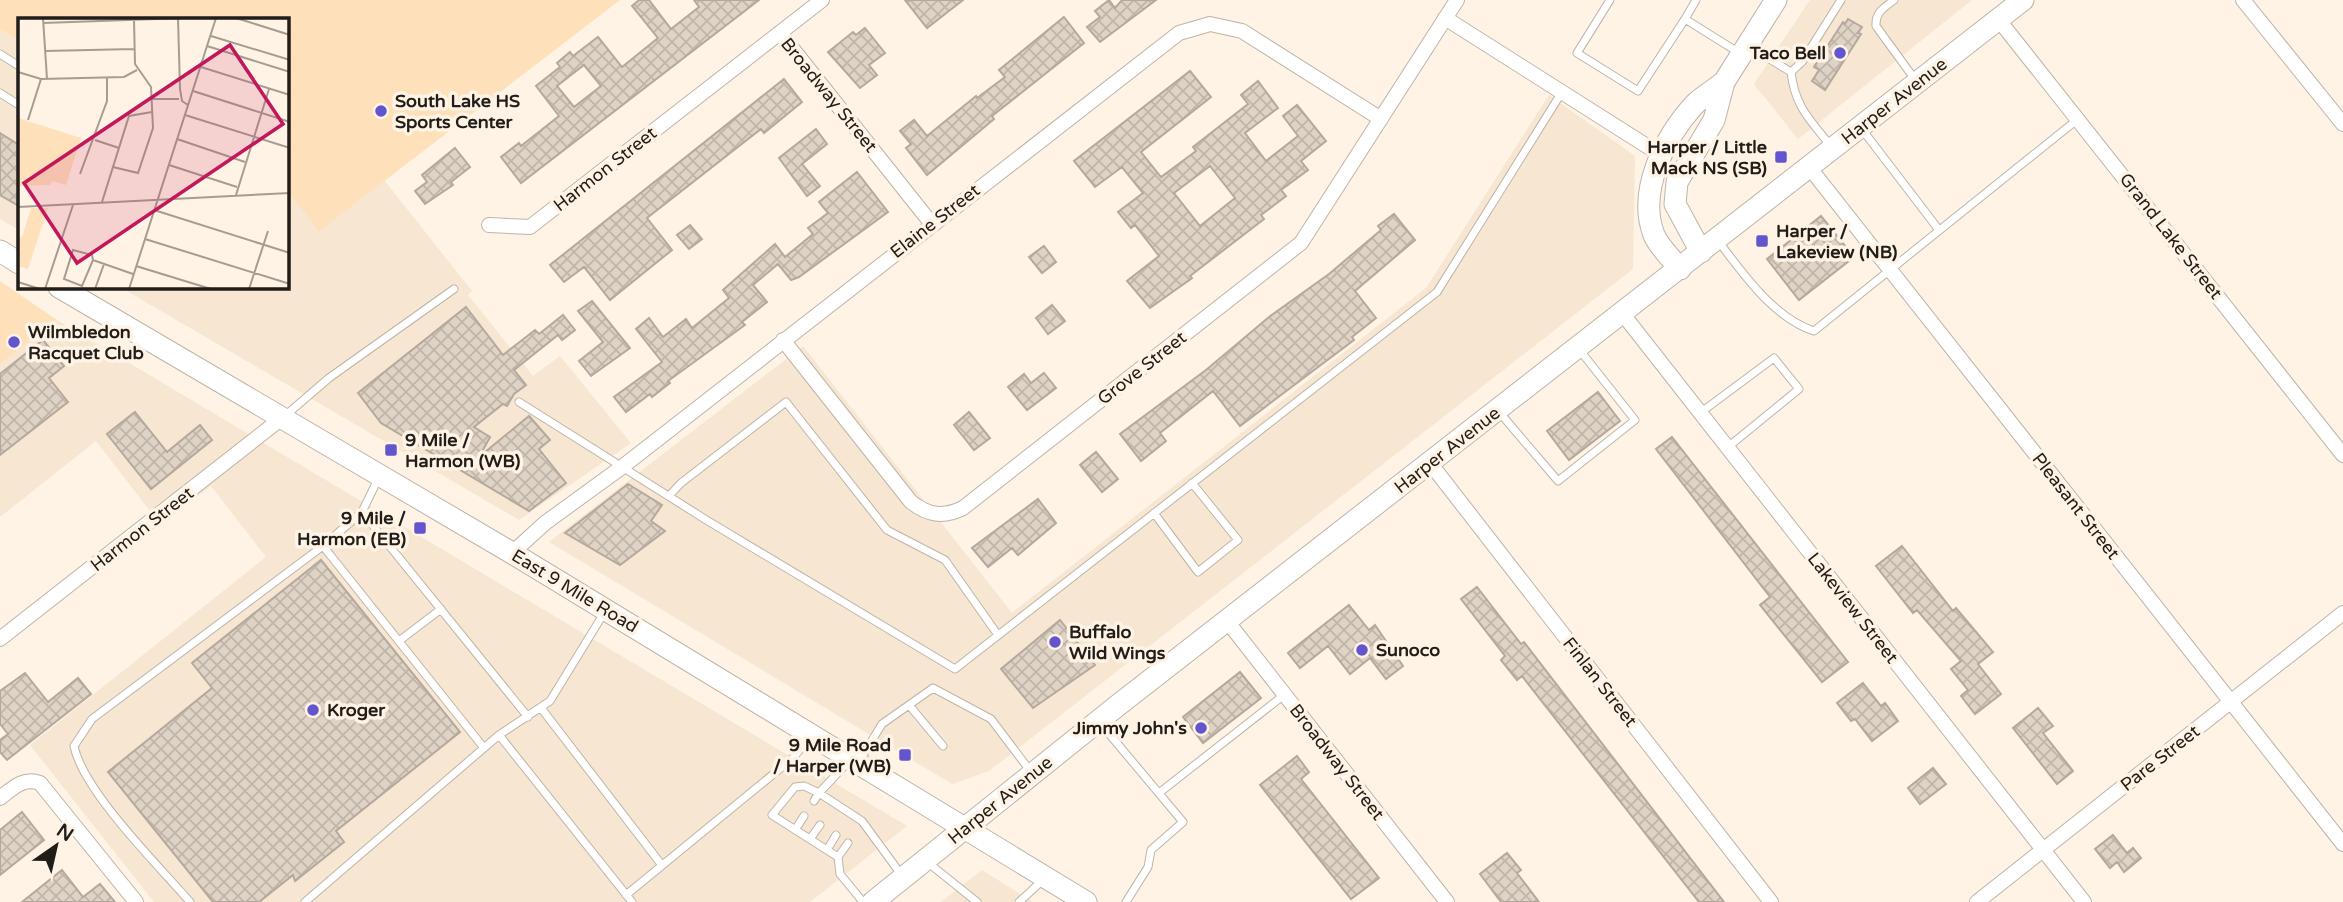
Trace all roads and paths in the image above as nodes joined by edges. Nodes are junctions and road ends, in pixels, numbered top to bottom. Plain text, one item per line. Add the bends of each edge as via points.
1 (822, 0) edge
2 (1457, 0) edge
3 (1610, 0) edge
4 (1696, 0) edge
5 (1776, 0) edge
6 (1841, 0) edge
7 (1894, 0) edge
8 (2022, 0) edge
9 (2243, 0) edge
10 (1446, 18) junction
11 (1685, 19) junction
12 (1998, 19) junction
13 (780, 33) junction
14 (1745, 50) junction
15 (0, 54) edge
16 (18, 65) edge
17 (1791, 72) junction
18 (1724, 82) junction
19 (1917, 82) junction
20 (712, 86) joint
21 (1562, 92) junction
22 (0, 93) edge
23 (18, 104) edge
24 (1381, 119) junction
25 (2079, 119) junction
26 (2343, 124) edge
27 (1860, 127) junction
28 (1833, 149) junction
29 (1661, 155) junction
30 (1809, 167) junction
31 (931, 223) junction
32 (489, 225) dead end
33 (1939, 230) junction
34 (1709, 246) junction
35 (0, 251) edge
36 (18, 262) edge
37 (1680, 270) junction
38 (1888, 270) junction
39 (64, 289) edge
40 (454, 289) dead end
41 (1622, 313) junction
42 (783, 340) junction
43 (1577, 348) junction
44 (519, 402) dead end
45 (1497, 410) junction
46 (1700, 413) junction
47 (282, 418) junction
48 (1727, 447) junction
49 (2343, 455) edge
50 (1430, 463) junction
51 (622, 467) junction
52 (379, 476) junction
53 (1192, 483) junction
54 (669, 496) junction
55 (362, 512) junction
56 (1154, 513) junction
57 (323, 546) junction
58 (512, 553) junction
59 (440, 609) junction
60 (606, 610) junction
61 (2343, 613) edge
62 (1227, 621) junction
63 (998, 635) junction
64 (0, 639) edge
65 (399, 641) junction
66 (1284, 695) junction
67 (2231, 701) junction
68 (908, 705) junction
69 (541, 708) junction
70 (528, 717) junction
71 (1098, 722) junction
72 (499, 735) junction
73 (813, 735) junction
74 (943, 746) dead end
75 (484, 748) junction
76 (854, 761) junction
77 (1032, 774) junction
78 (819, 793) junction
79 (1159, 793) junction
80 (0, 798) edge
81 (814, 801) dead end
82 (804, 816) dead end
83 (820, 825) dead end
84 (965, 828) junction
85 (795, 830) junction
86 (836, 835) dead end
87 (810, 839) junction
88 (848, 844) dead end
89 (2343, 844) edge
90 (827, 850) junction
91 (2043, 851) junction
92 (838, 857) junction
93 (925, 860) junction
94 (661, 864) junction
95 (904, 877) junction
96 (1046, 877) junction
97 (626, 895) junction
98 (875, 901) edge
99 (136, 902) edge
100 (190, 902) edge
101 (305, 902) edge
102 (632, 902) edge
103 (977, 902) edge
104 (1019, 902) edge
105 (1086, 902) edge
106 (1126, 902) edge
107 (1447, 902) edge
108 (1771, 902) edge
109 (1977, 902) edge
110 (2084, 902) edge

1 - 13 street
2 - 10 street, Grove Street
3 - 11 lane via 1577,53 1638,91
4 - 11 lane
5 - 14 main road
6 - 17 lane
7 - 19 lane via 1879,11 1876,26
8 - 12 main road, Harper Avenue
9 - 26 street
10 - 21 street
10 - 24 street, Grove Street
11 - 14 lane
12 - 19 main road, Harper Avenue
12 - 25 street, Grand Lake Street
13 - 20 street, Broadway Street
13 - 31 street, Broadway Street
14 - 17 lane
14 - 18 main road
15 - 16 lane
17 - 28 lane via 1799,106
18 - 29 main road via 1694,105
18 - 34 main road via 1714,120 1675,192 1681,217
19 - 27 main road, Harper Avenue
20 - 32 street, Harmon Street via 530,227
21 - 29 street
21 - 53 lane via 1437,292
22 - 23 lane
24 - 31 street, Elaine Street via 1242,31 1222,25 1198,26 1163,44
24 - 42 street, Grove Street via 1301,243 955,512 932,515 911,502
25 - 33 lane
25 - 49 street, Grand Lake Street
27 - 28 main road, Harper Avenue
27 - 33 lane
28 - 30 main road, Harper Avenue
29 - 37 main road via 1650,193 1654,235
30 - 34 main road, Harper Avenue
30 - 38 street, Pleasant Street
31 - 42 street, Elaine Street
33 - 38 lane
34 - 37 main road, Harper Avenue
34 - 38 lane via 1798,326 1814,331
35 - 36 main road
37 - 41 main road, Harper Avenue
38 - 67 street, Pleasant Street
39 - 47 main road, East 9 Mile Road
40 - 47 lane via 329,378
41 - 43 main road, Harper Avenue
41 - 46 street, Lakeview Street
42 - 51 street, Elaine Street
43 - 45 main road, Harper Avenue
43 - 45 lane via 1635,420 1558,481
44 - 51 lane
45 - 50 main road, Harper Avenue
46 - 48 street, Lakeview Street
46 - 48 lane via 1774,358 1799,389
47 - 52 main road, East 9 Mile Road
47 - 64 street, Harmon Street
48 - 91 street, Lakeview Street
50 - 62 main road, Harper Avenue
50 - 108 street, Finlan Street
51 - 54 lane
51 - 58 street, Elaine Street
52 - 55 lane
52 - 58 main road, East 9 Mile Road
53 - 56 lane
53 - 56 lane via 1238,540 1198,572
54 - 63 lane via 955,668
54 - 63 lane via 786,402 887,530 945,560
55 - 57 lane
55 - 59 lane
56 - 63 lane
57 - 65 lane
57 - 100 lane via 92,719 74,746 77,763 108,805
58 - 60 main road, East 9 Mile Road
59 - 65 lane
59 - 70 lane
60 - 69 lane via 550,701
60 - 73 main road, East 9 Mile Road
61 - 67 street, Pare Street
62 - 66 street, Broadway Street
62 - 71 main road, Harper Avenue
65 - 75 lane
66 - 79 lane
66 - 107 street, Broadway Street
67 - 89 street, Pleasant Street
67 - 91 street, Pare Street
68 - 74 lane
68 - 76 lane via 882,724
68 - 77 lane via 933,688 991,719
69 - 70 lane
69 - 94 lane
70 - 72 lane
71 - 77 main road, Harper Avenue
71 - 79 lane
72 - 75 lane
72 - 97 lane
73 - 76 main road, East 9 Mile Road
73 - 94 lane via 793,758
75 - 101 lane
76 - 78 lane
76 - 84 main road, East 9 Mile Road
77 - 84 main road, Harper Avenue
78 - 81 lane
78 - 85 lane via 795,787 772,815
78 - 95 lane via 860,824
79 - 106 lane via 1183,822 1151,850 1148,867
80 - 99 street via 22,783 40,783
82 - 85 lane
83 - 87 lane
84 - 93 main road, Harper Avenue
84 - 96 main road, East 9 Mile Road
85 - 87 lane
86 - 90 lane
87 - 90 lane
88 - 92 lane
90 - 92 lane
91 - 109 street, Pare Street
91 - 110 street, Lakeview Street
92 - 98 lane via 840,874
93 - 95 main road, Harper Avenue
93 - 103 lane
94 - 97 lane
95 - 98 main road, Harper Avenue
96 - 104 lane
96 - 105 main road, East 9 Mile Road
97 - 102 lane

